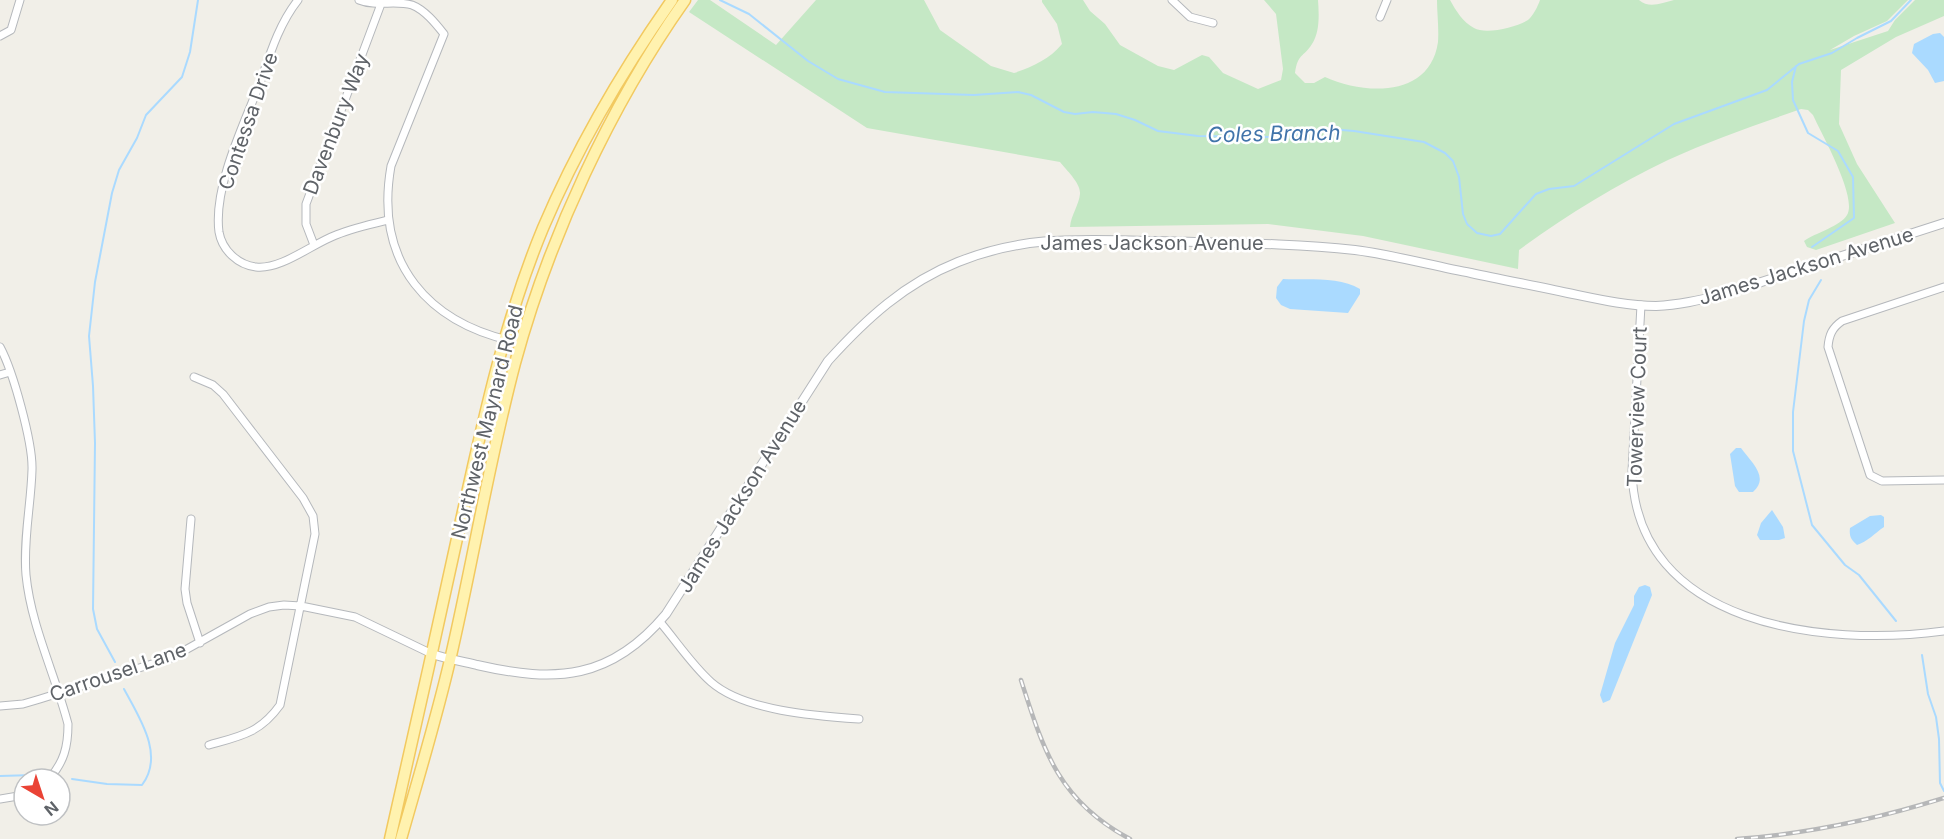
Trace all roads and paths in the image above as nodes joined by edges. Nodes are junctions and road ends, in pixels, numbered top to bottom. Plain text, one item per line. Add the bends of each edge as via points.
1 (20, 0) edge
2 (298, 0) edge
3 (359, 0) edge
4 (672, 0) edge
5 (685, 0) edge
6 (1172, 0) edge
7 (1387, 0) edge
8 (413, 2) edge
9 (381, 4) junction
10 (1380, 17) dead end
11 (1213, 23) dead end
12 (0, 36) edge
13 (388, 220) junction
14 (1944, 223) edge
15 (314, 244) junction
16 (1944, 287) edge
17 (1641, 305) junction
18 (504, 339) junction
19 (521, 343) junction
20 (0, 347) edge
21 (10, 372) junction
22 (0, 375) edge
23 (194, 377) dead end
24 (1944, 480) edge
25 (191, 519) dead end
26 (301, 606) junction
27 (660, 622) junction
28 (1944, 631) edge
29 (200, 643) junction
30 (432, 654) junction
31 (450, 660) junction
32 (59, 693) junction
33 (0, 706) edge
34 (859, 719) dead end
35 (209, 745) dead end
36 (58, 767) edge
37 (390, 839) edge
38 (401, 839) edge

1 - 12 street via 11,30
2 - 15 street, Contessa Drive via 282,24 229,164 219,226 222,242 230,254 255,267 279,264
3 - 9 street
4 - 18 main road, Northwest Maynard Road via 607,100 557,196
5 - 19 main road, Northwest Maynard Road via 630,86 592,159 543,277
6 - 11 street via 1190,17
7 - 10 street
8 - 9 street
8 - 13 street via 444,34 391,166
9 - 15 street, Davenbury Way via 306,204 305,218
13 - 15 street, Contessa Drive
13 - 18 street via 402,264 422,293 463,325
14 - 17 street, James Jackson Avenue via 1704,299
16 - 24 street via 1842,321 1829,337 1828,347 1870,475 1882,481
17 - 27 street, James Jackson Avenue via 1357,250 1262,243 1092,239 1057,239 992,250 945,268 896,296 860,326 828,361
17 - 28 street, Towerview Court via 1632,471 1635,497 1655,552 1676,575 1704,598 1725,608 1797,628 1879,636
18 - 19 street
18 - 30 main road, Northwest Maynard Road
19 - 31 main road, Northwest Maynard Road via 502,413
20 - 21 street
21 - 22 street
21 - 32 street via 32,460 25,548 28,588
23 - 26 street via 223,394 310,509 315,534
25 - 29 street via 185,589
26 - 29 street, Carrousel Lane via 269,607
26 - 30 street, Carrousel Lane via 355,617
26 - 35 street via 280,705 252,732
27 - 31 street, James Jackson Avenue via 623,654 597,667 571,673 510,672
27 - 34 street via 696,667 726,693 758,705
29 - 32 street, Carrousel Lane via 171,658
30 - 31 street, James Jackson Avenue
30 - 37 main road, Northwest Maynard Road
31 - 38 main road, Northwest Maynard Road
32 - 33 street, Carrousel Lane
32 - 36 street via 68,724 68,742

